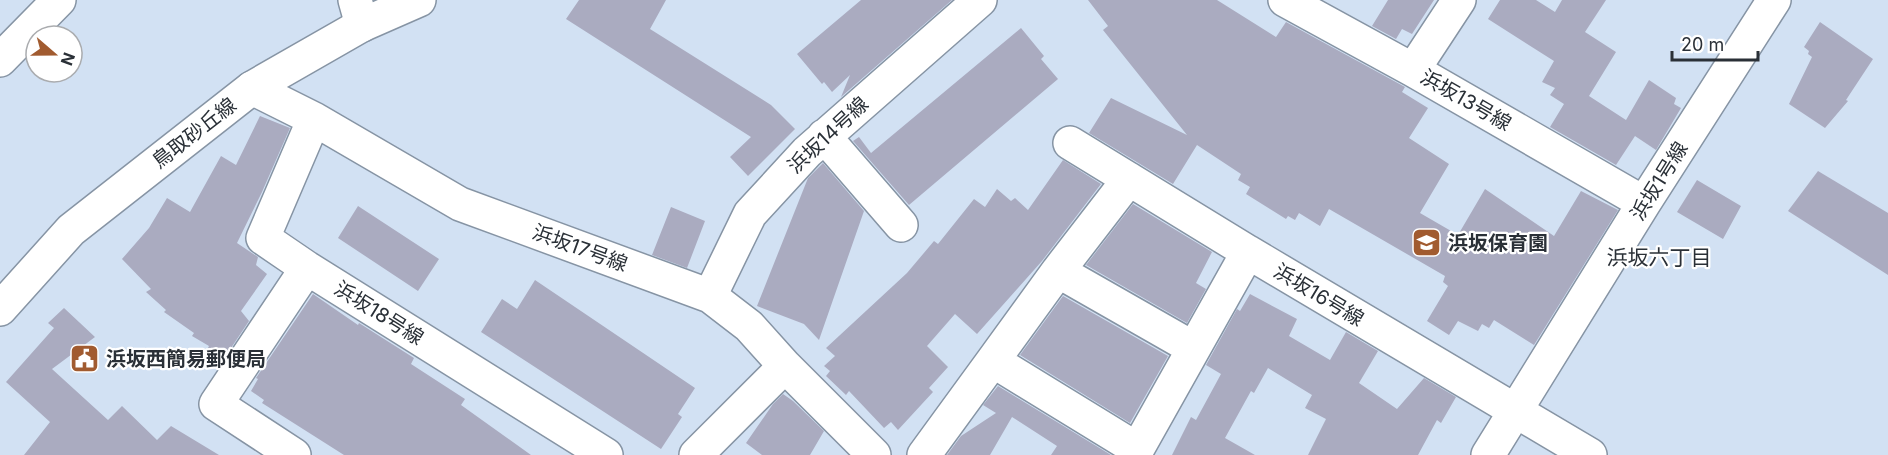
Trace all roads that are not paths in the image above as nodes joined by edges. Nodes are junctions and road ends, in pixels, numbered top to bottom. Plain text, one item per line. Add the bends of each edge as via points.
1 (59, 0) edge
2 (419, 0) edge
3 (1286, 0) edge
4 (1459, 0) edge
5 (1774, 0) edge
6 (978, 1) edge
7 (358, 12) edge
8 (0, 60) edge
9 (1413, 70) junction
10 (252, 88) junction
11 (314, 119) junction
12 (824, 136) junction
13 (1070, 143) dead end
14 (1129, 179) junction
15 (1644, 203) junction
16 (901, 225) dead end
17 (1248, 252) junction
18 (307, 268) junction
19 (1058, 271) junction
20 (710, 296) junction
21 (0, 309) edge
22 (1192, 348) junction
23 (997, 355) junction
24 (785, 366) junction
25 (1516, 412) junction
26 (1135, 452) edge
27 (294, 455) edge
28 (606, 455) edge
29 (696, 455) edge
30 (874, 455) edge
31 (924, 455) edge
32 (1488, 455) edge
33 (1590, 455) edge

1 - 8 street
2 - 7 street, 鳥取砂丘線
3 - 9 street, 浜坂13号線
4 - 9 street
5 - 15 street, 浜坂1号線
6 - 12 street, 浜坂14号線
7 - 10 street, 鳥取砂丘線
9 - 15 street, 浜坂13号線
10 - 11 street, 浜坂17号線
10 - 21 street, 鳥取砂丘線 via 71,230
11 - 18 street, 浜坂18号線 via 262,238
11 - 20 street, 浜坂17号線 via 460,204
12 - 16 street
12 - 20 street, 浜坂14号線 via 750,214
13 - 14 street, 浜坂16号線
14 - 17 street, 浜坂16号線
14 - 19 street
15 - 25 street, 浜坂1号線
17 - 22 street
17 - 25 street, 浜坂16号線
18 - 27 street via 216,404
18 - 28 street, 浜坂18号線
19 - 22 street
19 - 23 street
20 - 24 street, 浜坂17号線 via 749,326
22 - 26 street
23 - 26 street via 1003,367
23 - 31 street
24 - 29 street
24 - 30 street, 浜坂17号線
25 - 32 street, 浜坂1号線
25 - 33 street, 浜坂16号線

